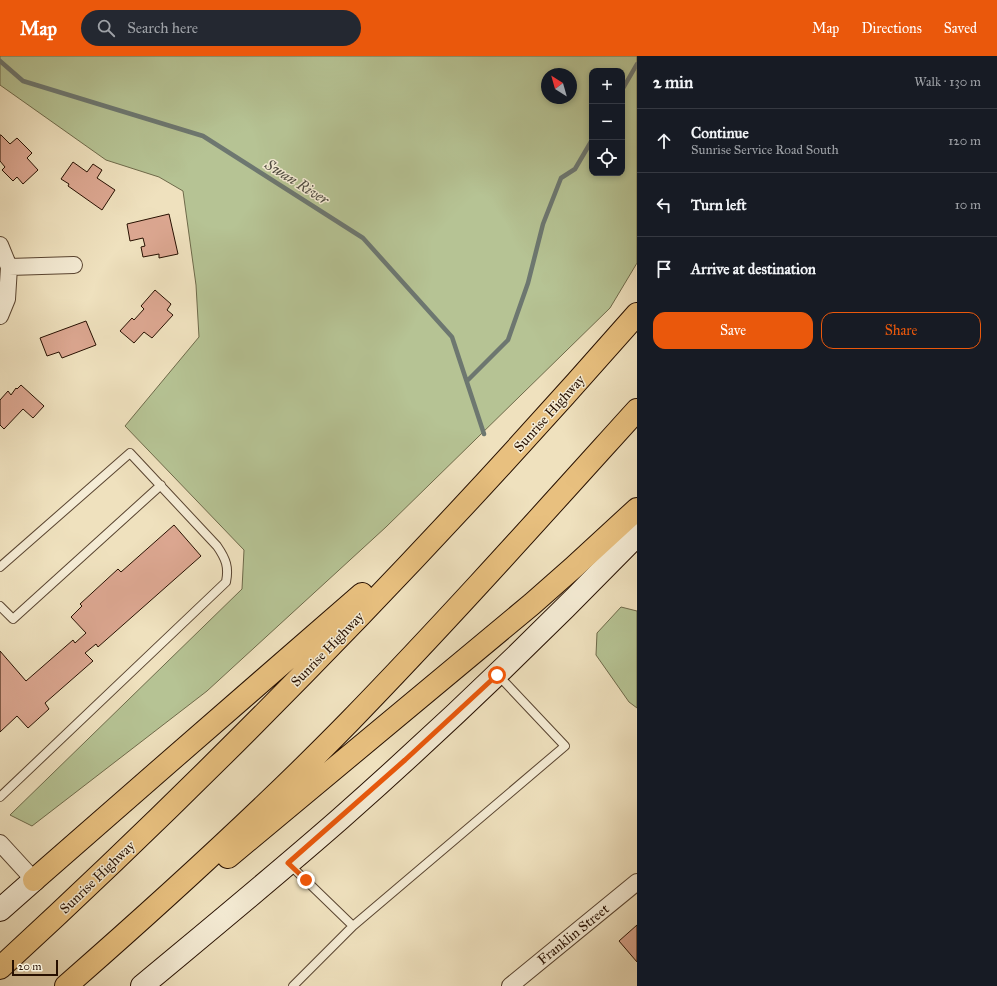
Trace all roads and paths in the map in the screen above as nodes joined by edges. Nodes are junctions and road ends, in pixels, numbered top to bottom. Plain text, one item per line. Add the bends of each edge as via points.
1 (0, 244) edge
2 (74, 265) dead end
3 (9, 267) junction
4 (637, 314) edge
5 (0, 316) edge
6 (637, 410) edge
7 (161, 485) junction
8 (637, 509) edge
9 (448, 522) junction
10 (637, 535) edge
11 (0, 567) edge
12 (0, 606) edge
13 (497, 675) junction
14 (0, 797) edge
15 (0, 843) edge
16 (288, 863) junction
17 (34, 880) junction
18 (637, 882) edge
19 (0, 910) edge
20 (353, 926) junction
21 (109, 948) junction
22 (0, 968) edge
23 (66, 986) edge
24 (142, 986) edge
25 (293, 986) edge
26 (510, 986) edge

1 - 3 street
2 - 3 street
3 - 5 street via 7,299
4 - 9 highway, Sunrise Highway
6 - 21 highway via 348,724 189,876
7 - 11 lane via 130,453
7 - 12 lane via 12,619
7 - 14 lane via 220,550 227,564 226,582
8 - 21 highway via 532,604 228,858
9 - 17 highway
9 - 22 highway, Sunrise Highway via 238,741
10 - 13 main road
13 - 16 main road via 399,766
13 - 20 lane via 566,746
15 - 17 street
16 - 20 lane
16 - 24 main road
17 - 19 main road
18 - 26 street, Franklin Street
20 - 25 lane
21 - 23 highway

